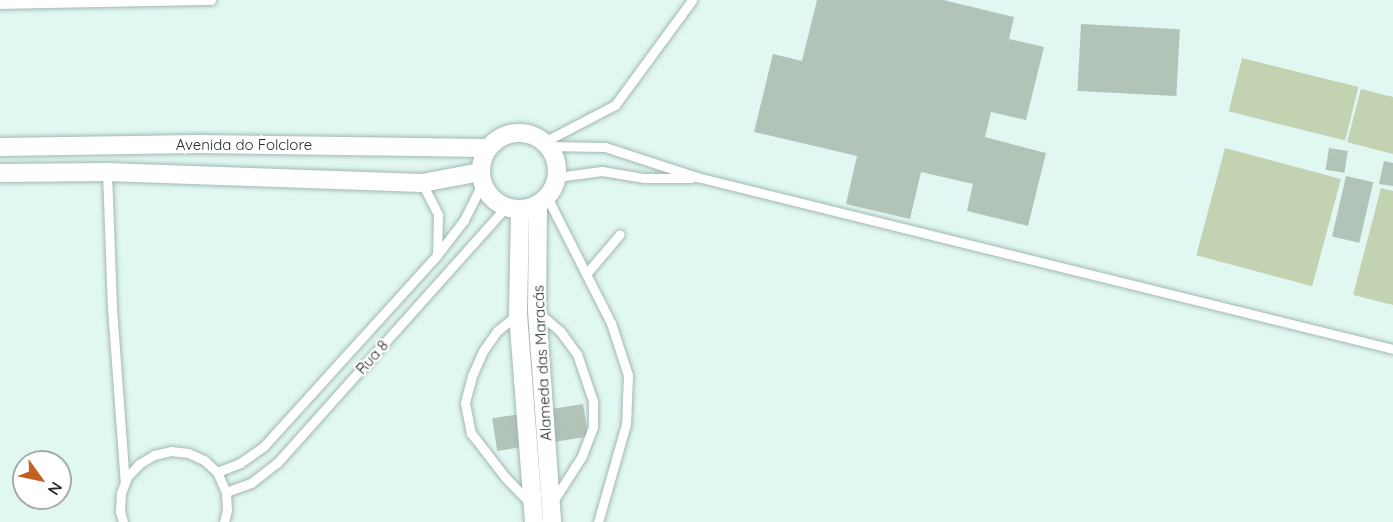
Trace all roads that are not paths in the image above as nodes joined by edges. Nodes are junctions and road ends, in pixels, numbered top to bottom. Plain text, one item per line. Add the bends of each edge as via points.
1 (211, 0) edge
2 (692, 0) edge
3 (114, 2) edge
4 (0, 4) edge
5 (198, 144) junction
6 (546, 144) junction
7 (0, 147) edge
8 (488, 148) junction
9 (107, 172) junction
10 (0, 173) edge
11 (195, 175) junction
12 (557, 177) junction
13 (697, 177) junction
14 (481, 178) junction
15 (422, 183) junction
16 (543, 201) junction
17 (513, 209) junction
18 (620, 234) dead end
19 (437, 255) junction
20 (586, 274) junction
21 (537, 311) junction
22 (518, 314) junction
23 (1393, 349) edge
24 (217, 472) junction
25 (125, 483) junction
26 (226, 492) junction
27 (543, 514) edge
28 (123, 522) edge
29 (224, 522) edge
30 (598, 522) edge

1 - 3 lane
2 - 6 lane via 615,105
3 - 4 lane
5 - 7 street, Avenida do Folclore
5 - 8 street, Avenida do Folclore
5 - 11 street
6 - 8 street via 521,132 497,139
6 - 12 street via 556,160
6 - 13 lane via 605,147
8 - 14 street
9 - 10 street, Avenida do Folclore
9 - 11 street, Avenida do Folclore
9 - 25 lane
11 - 15 street, Avenida do Folclore
12 - 13 lane via 603,171 644,178
12 - 16 street
13 - 23 lane
14 - 15 street, Avenida do Folclore
14 - 17 street via 487,194
14 - 19 lane, Rua 8 via 464,220
15 - 19 lane via 438,215
16 - 17 street
16 - 20 lane
16 - 21 street, Alameda das Maracás
17 - 22 street, Alameda das Maracás
17 - 26 lane, Rua 8 via 277,463 252,483
18 - 20 lane
19 - 24 lane, Rua 8 via 264,446 240,463
20 - 30 lane via 611,323 628,375 629,395 626,424
21 - 27 street, Alameda das Maracás
21 - 27 lane via 578,354 593,401 593,427 582,456
22 - 27 street, Alameda das Maracás
22 - 27 lane via 483,351 465,403 471,433 505,477
24 - 25 lane via 204,460 171,451 153,454 139,464
24 - 26 lane
25 - 28 lane via 120,502
26 - 29 lane

